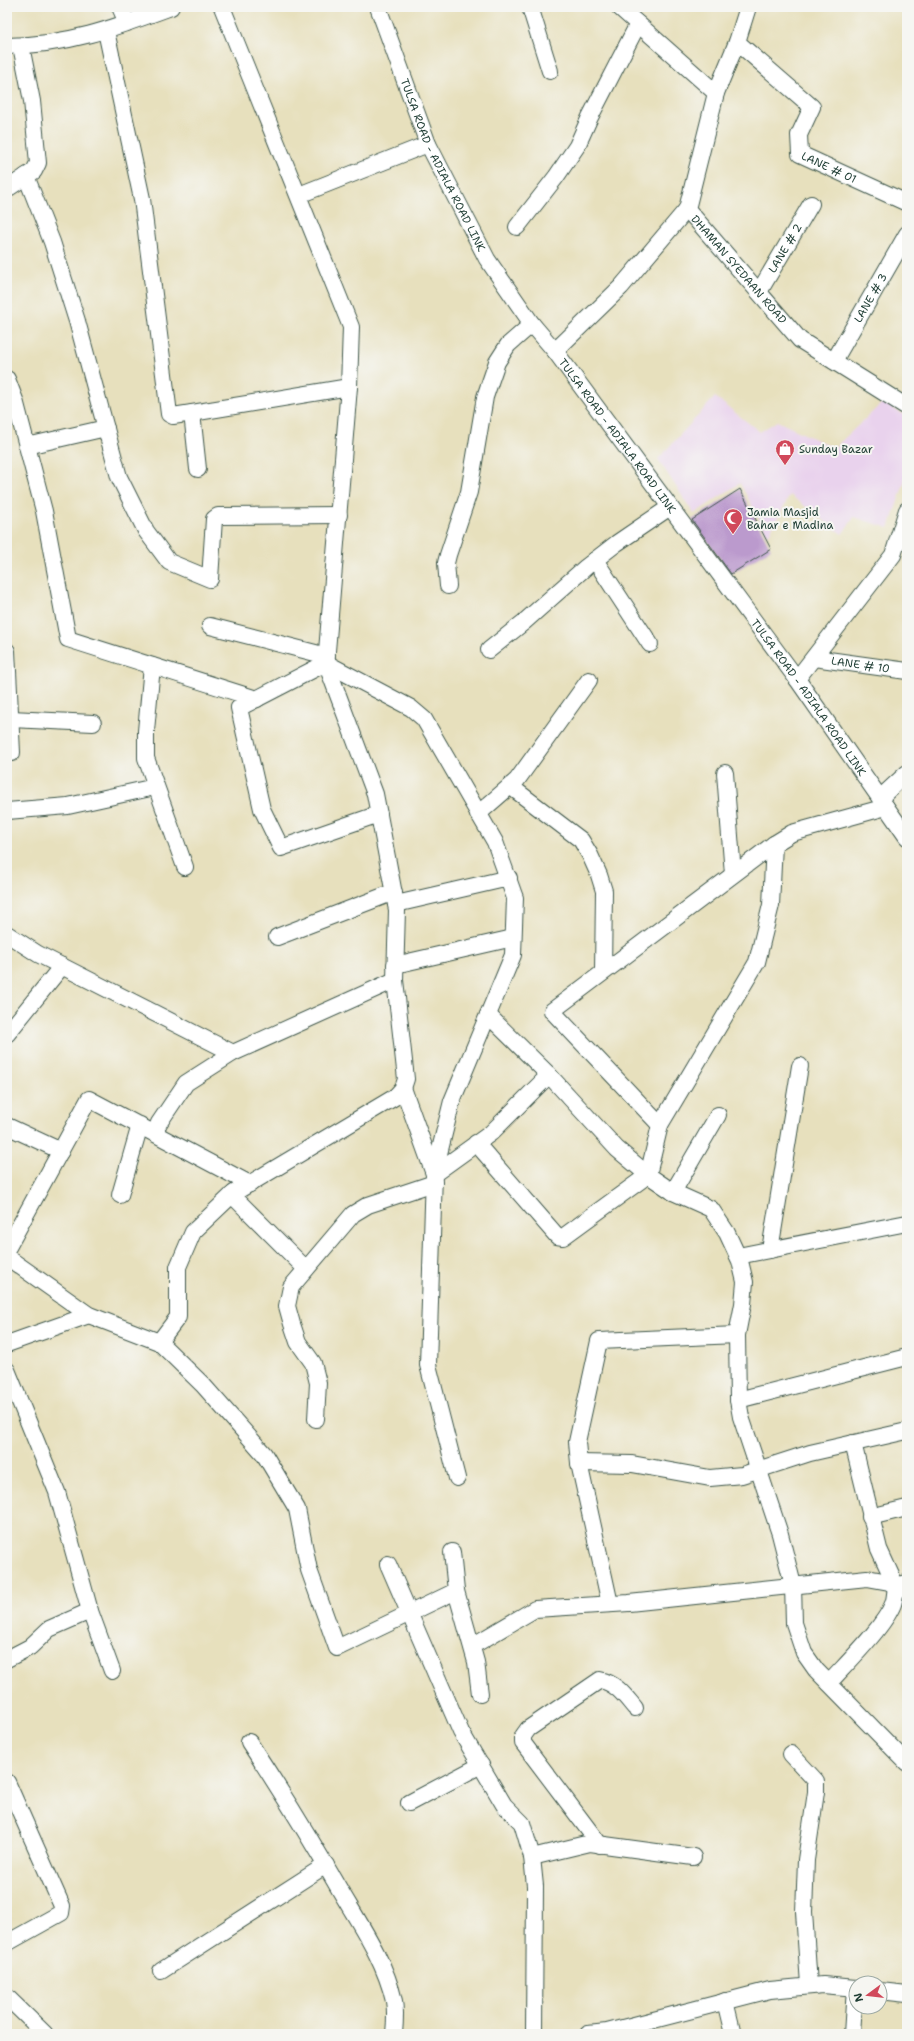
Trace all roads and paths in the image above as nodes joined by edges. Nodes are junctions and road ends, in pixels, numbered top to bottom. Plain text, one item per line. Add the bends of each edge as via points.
1 (120, 7) edge
2 (171, 7) edge
3 (222, 7) edge
4 (530, 7) edge
5 (619, 7) edge
6 (748, 7) edge
7 (383, 8) edge
8 (127, 23) junction
9 (638, 24) junction
10 (106, 31) junction
11 (737, 42) junction
12 (14, 46) edge
13 (550, 71) dead end
14 (716, 93) junction
15 (428, 144) junction
16 (26, 176) junction
17 (7, 189) edge
18 (299, 195) junction
19 (907, 203) edge
20 (811, 204) dead end
21 (687, 209) junction
22 (517, 227) dead end
23 (907, 234) edge
24 (759, 292) junction
25 (532, 324) junction
26 (555, 351) junction
27 (834, 361) junction
28 (7, 379) edge
29 (350, 388) junction
30 (907, 407) edge
31 (192, 413) junction
32 (106, 428) junction
33 (27, 446) junction
34 (198, 469) dead end
35 (670, 508) junction
36 (907, 510) edge
37 (338, 515) junction
38 (595, 560) junction
39 (448, 586) dead end
40 (210, 626) dead end
41 (650, 644) dead end
42 (489, 650) dead end
43 (7, 651) edge
44 (814, 658) junction
45 (327, 660) junction
46 (152, 666) junction
47 (907, 670) edge
48 (797, 679) junction
49 (589, 680) dead end
50 (257, 699) junction
51 (11, 719) junction
52 (93, 724) dead end
53 (12, 753) dead end
54 (907, 773) edge
55 (725, 774) dead end
56 (155, 786) junction
57 (510, 786) junction
58 (883, 802) junction
59 (7, 811) edge
60 (379, 814) junction
61 (478, 814) junction
62 (907, 837) edge
63 (774, 844) junction
64 (185, 867) dead end
65 (733, 874) junction
66 (509, 878) junction
67 (395, 898) junction
68 (7, 934) edge
69 (277, 937) dead end
70 (514, 938) junction
71 (62, 966) junction
72 (395, 972) junction
73 (604, 972) junction
74 (488, 1015) junction
75 (7, 1034) edge
76 (233, 1053) junction
77 (800, 1066) dead end
78 (549, 1075) junction
79 (403, 1088) junction
80 (718, 1116) dead end
81 (140, 1125) junction
82 (660, 1125) junction
83 (7, 1126) edge
84 (155, 1133) junction
85 (476, 1143) junction
86 (61, 1151) junction
87 (648, 1175) junction
88 (434, 1178) junction
89 (250, 1184) junction
90 (673, 1192) junction
91 (120, 1194) dead end
92 (232, 1195) junction
93 (907, 1223) edge
94 (7, 1250) edge
95 (770, 1250) junction
96 (738, 1256) junction
97 (7, 1257) edge
98 (306, 1269) junction
99 (89, 1315) junction
100 (737, 1335) junction
101 (159, 1342) junction
102 (7, 1344) edge
103 (907, 1357) edge
104 (7, 1370) edge
105 (738, 1400) junction
106 (316, 1418) dead end
107 (907, 1431) edge
108 (853, 1443) junction
109 (579, 1462) junction
110 (757, 1469) junction
111 (457, 1478) dead end
112 (907, 1508) edge
113 (870, 1517) junction
114 (452, 1552) dead end
115 (388, 1564) dead end
116 (793, 1585) junction
117 (903, 1588) edge
118 (456, 1591) junction
119 (610, 1604) junction
120 (90, 1611) junction
121 (409, 1613) junction
122 (479, 1642) dead end
123 (7, 1659) edge
124 (112, 1671) dead end
125 (829, 1683) junction
126 (480, 1694) dead end
127 (635, 1708) dead end
128 (249, 1742) dead end
129 (792, 1754) dead end
130 (907, 1763) edge
131 (481, 1765) junction
132 (7, 1782) edge
133 (409, 1803) dead end
134 (600, 1845) junction
135 (532, 1857) junction
136 (693, 1857) dead end
137 (326, 1865) junction
138 (7, 1943) edge
139 (160, 1971) dead end
140 (809, 1985) junction
141 (848, 1987) edge
142 (888, 1992) edge
143 (907, 1994) edge
144 (7, 1997) edge
145 (725, 2001) junction
146 (854, 2015) edge
147 (46, 2034) edge
148 (394, 2034) edge
149 (534, 2034) edge
150 (588, 2034) edge
151 (733, 2034) edge
152 (852, 2034) edge

1 - 8 street
2 - 8 street
3 - 18 street
4 - 13 street
5 - 9 street
6 - 11 street, DHAMAN SYEDAAN ROAD
7 - 15 street, TULSA ROAD - ADIALA ROAD LINK
8 - 10 street
9 - 14 street
9 - 22 street via 577,146
10 - 12 street via 74,40
10 - 31 street via 142,199 168,411 173,416
11 - 14 street, DHAMAN SYEDAAN ROAD
11 - 19 street, LANE # 01 via 812,107 799,135 800,154
12 - 16 street via 32,101 38,163 34,171
14 - 21 street, DHAMAN SYEDAAN ROAD
15 - 18 street
15 - 25 street, TULSA ROAD - ADIALA ROAD LINK via 487,259
16 - 17 street
16 - 32 street via 52,242 78,321
18 - 29 street via 350,327
20 - 24 street, LANE # 2
21 - 24 street, DHAMAN SYEDAAN ROAD
21 - 26 street via 621,287
23 - 27 street, LANE # 3
24 - 27 street, DHAMAN SYEDAAN ROAD via 800,340
25 - 26 street, TULSA ROAD - ADIALA ROAD LINK
25 - 39 street via 508,345 497,362 485,396 469,492 446,563
26 - 35 street, TULSA ROAD - ADIALA ROAD LINK
27 - 30 street, DHAMAN SYEDAAN ROAD
28 - 33 street
29 - 31 street
29 - 37 street
31 - 34 street
32 - 33 street
32 - 37 street via 118,477 146,530 169,562 210,579 214,519 218,516
33 - 46 street via 44,511 68,639
35 - 38 street
35 - 48 street, TULSA ROAD - ADIALA ROAD LINK
36 - 44 street via 893,555
37 - 45 street
38 - 41 street
38 - 42 street
40 - 45 street
43 - 51 street
44 - 47 street, LANE # 10
44 - 48 street
45 - 50 street
45 - 60 street via 375,794
45 - 61 street via 411,708 424,719
46 - 50 street
46 - 56 street via 146,758
48 - 58 street, TULSA ROAD - ADIALA ROAD LINK
49 - 57 street via 517,780
50 - 60 street via 240,708 262,809 281,848
51 - 52 street
51 - 53 street
54 - 58 street
55 - 65 street
56 - 59 street via 68,806
56 - 64 street
57 - 61 street
57 - 73 street via 581,840 590,854 604,890
58 - 62 street, TULSA ROAD - ADIALA ROAD LINK
58 - 63 street via 792,833
60 - 67 street
61 - 66 street via 495,842
63 - 65 street
63 - 82 street via 771,905 757,962
65 - 73 street
66 - 67 street
66 - 70 street via 515,898
67 - 69 street
67 - 72 street
68 - 71 street
70 - 72 street
70 - 74 street via 513,955
71 - 75 street
71 - 76 street
72 - 76 street
72 - 79 street via 406,1079
73 - 82 street via 552,1011
74 - 78 street
74 - 88 street via 452,1101
76 - 84 street via 186,1083
77 - 95 street
78 - 85 street via 491,1133
78 - 87 street via 617,1149
79 - 88 street
79 - 89 street via 395,1097
80 - 90 street
81 - 84 street
81 - 86 street via 89,1099
81 - 91 street
82 - 87 street
83 - 86 street
84 - 89 street
85 - 87 street via 557,1236 563,1237
85 - 88 street
86 - 94 street
87 - 90 street
88 - 98 street via 368,1205 353,1214
88 - 111 street via 428,1365
89 - 92 street
90 - 96 street via 711,1209 728,1233
92 - 98 street
92 - 101 street via 193,1232 178,1267 178,1317
93 - 95 street
95 - 96 street
96 - 100 street via 745,1282
97 - 99 street
98 - 106 street via 291,1287 287,1306 298,1342 313,1363 318,1383
99 - 101 street
99 - 102 street
100 - 105 street
100 - 109 street via 599,1341 577,1442
101 - 121 street via 203,1385 264,1454 297,1509 309,1570 337,1648
103 - 105 street
104 - 120 street via 57,1492
105 - 110 street
107 - 108 street
108 - 110 street
108 - 113 street
109 - 110 street via 632,1464 710,1478 742,1475
109 - 119 street
110 - 116 street via 780,1534
112 - 113 street
113 - 117 street via 879,1548
114 - 118 street
115 - 121 street
116 - 117 street via 867,1578 889,1582
116 - 119 street
116 - 125 street via 794,1623 804,1653
117 - 125 street via 890,1611
118 - 121 street
118 - 126 street via 476,1662
119 - 122 street via 535,1609
120 - 123 street via 49,1629 30,1647
120 - 124 street
121 - 131 street via 461,1732
125 - 130 street
127 - 134 street via 618,1689 600,1680 528,1729 523,1736 523,1743
128 - 137 street
129 - 140 street via 816,1781 806,1860 804,1912
131 - 133 street
131 - 135 street via 504,1805 522,1823
132 - 138 street via 62,1906 61,1913
134 - 135 street via 590,1843
134 - 136 street
135 - 149 street via 535,1886
137 - 139 street
137 - 148 street via 384,1970 394,2001
140 - 141 street
140 - 145 street via 770,1990
142 - 143 street
144 - 147 street
145 - 150 street via 607,2032
145 - 151 street
146 - 152 street

